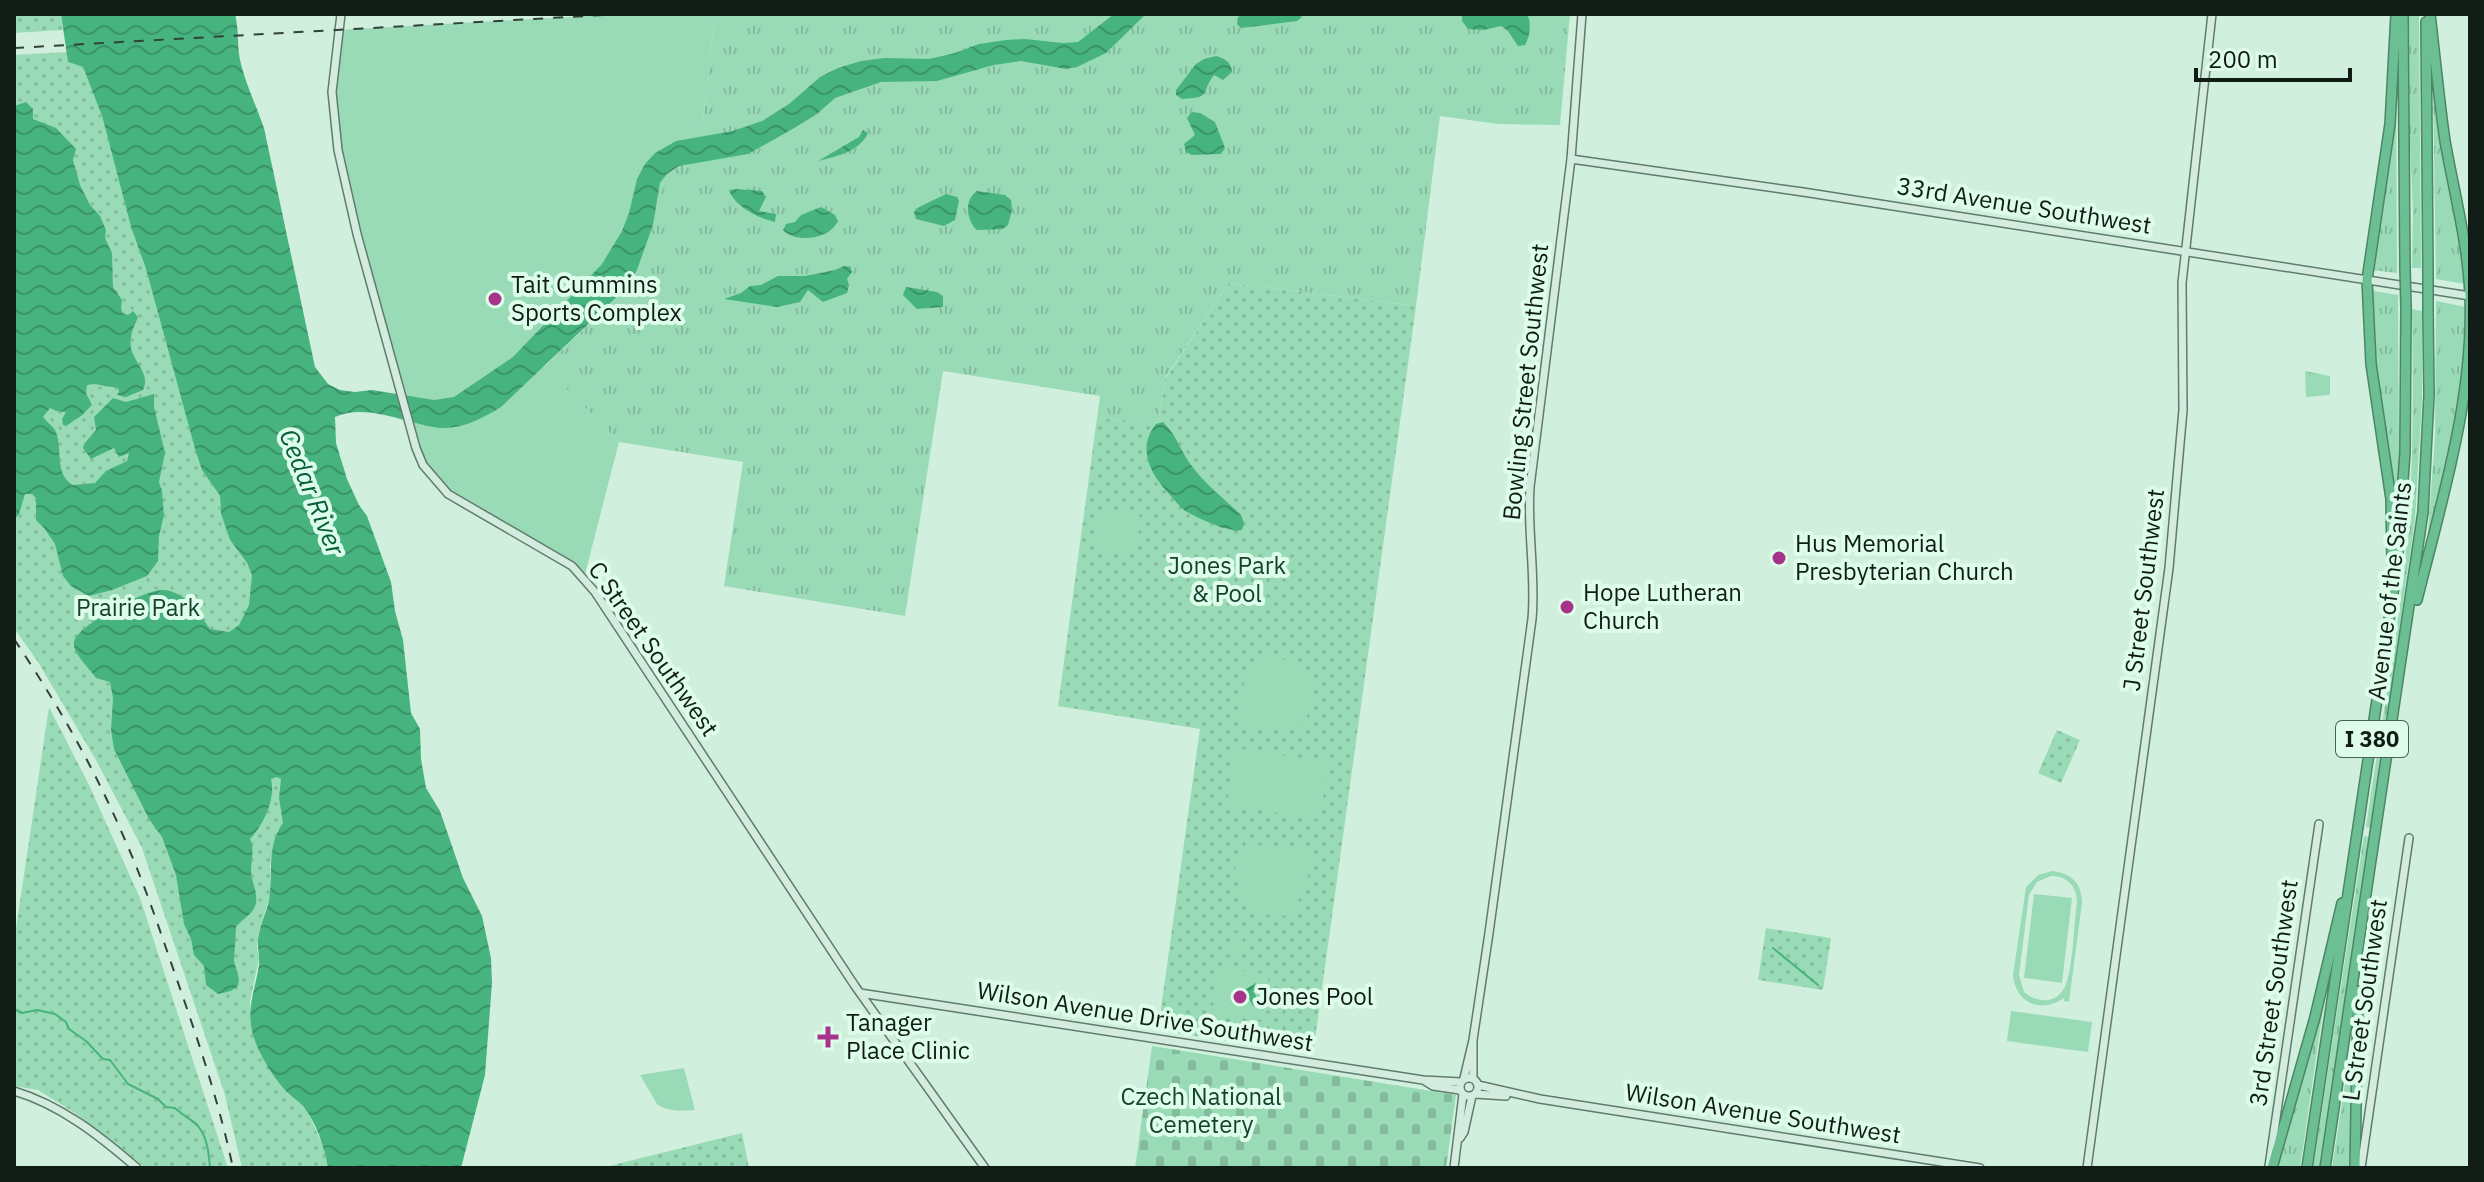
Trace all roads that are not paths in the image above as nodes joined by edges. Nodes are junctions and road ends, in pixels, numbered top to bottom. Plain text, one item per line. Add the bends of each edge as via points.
1 (341, 14) edge
2 (1582, 14) edge
3 (2212, 14) edge
4 (2396, 14) edge
5 (2403, 14) edge
6 (2428, 14) edge
7 (1571, 159) junction
8 (2185, 252) junction
9 (2367, 280) junction
10 (2470, 296) edge
11 (2392, 610) junction
12 (2402, 662) junction
13 (2319, 824) dead end
14 (2409, 838) dead end
15 (2352, 873) junction
16 (2359, 951) junction
17 (860, 993) junction
18 (1468, 1087) junction
19 (14, 1091) edge
20 (137, 1168) edge
21 (985, 1168) edge
22 (1454, 1168) edge
23 (1980, 1168) edge
24 (2087, 1168) edge
25 (2270, 1168) edge
26 (2307, 1168) edge
27 (2325, 1168) edge
28 (2358, 1168) edge

1 - 17 street, C Street Southwest via 332,88 338,150 423,465 448,494 572,566 595,592
2 - 7 street, Bowling Street Southwest
3 - 8 street, J Street Southwest
4 - 9 highway via 2390,124
5 - 11 highway, Avenue of the Saints / I 380, bridge via 2403,506
6 - 10 highway
6 - 12 highway, Avenue of the Saints / I 380, bridge via 2429,395 2423,512
7 - 8 street, 33rd Avenue Southwest
7 - 18 street, Bowling Street Southwest via 1530,487 1532,619
8 - 9 street, 33rd Avenue Southwest
8 - 24 street, J Street Southwest via 2183,410 2170,561
9 - 10 street, 33rd Avenue Southwest
9 - 11 highway via 2371,364 2391,499
10 - 12 highway via 2460,415
11 - 15 highway, Avenue of the Saints / I 380
12 - 16 highway, Avenue of the Saints / I 380
13 - 25 street, 3rd Street Southwest
14 - 28 street, L Street Southwest
15 - 25 highway
15 - 26 highway, Avenue of the Saints / I 380
16 - 27 highway, Avenue of the Saints / I 380
16 - 28 highway
17 - 18 street, Wilson Avenue Drive Southwest
17 - 21 street, C Street Southwest
18 - 22 street, Bowling Street Southwest
18 - 23 street, Wilson Avenue Southwest
19 - 20 street via 67,1115

